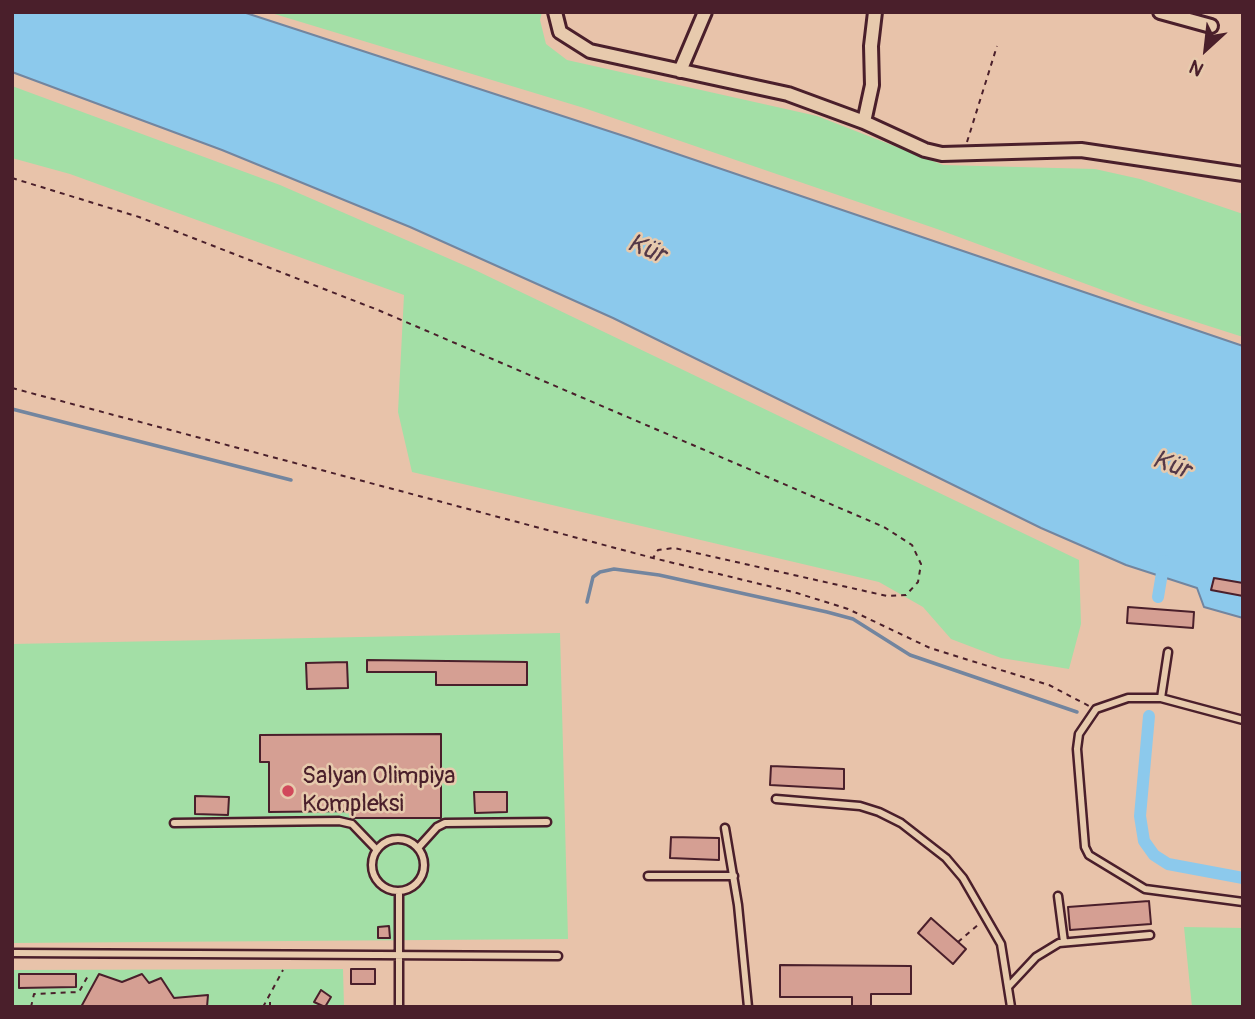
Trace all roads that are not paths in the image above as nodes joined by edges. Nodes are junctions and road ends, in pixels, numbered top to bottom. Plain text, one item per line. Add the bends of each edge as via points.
1 (555, 12) edge
2 (705, 12) edge
3 (876, 12) edge
4 (1160, 12) edge
5 (1211, 26) dead end
6 (680, 71) junction
7 (864, 122) junction
8 (1243, 174) edge
9 (1168, 652) dead end
10 (1161, 698) junction
11 (1243, 720) edge
12 (776, 799) dead end
13 (547, 822) dead end
14 (174, 823) dead end
15 (725, 828) dead end
16 (418, 848) junction
17 (377, 850) junction
18 (648, 876) dead end
19 (733, 876) junction
20 (399, 892) junction
21 (1058, 896) dead end
22 (1243, 902) edge
23 (1150, 934) dead end
24 (1064, 942) junction
25 (14, 953) dead end
26 (399, 955) junction
27 (558, 956) dead end
28 (1009, 987) junction
29 (399, 1007) edge
30 (748, 1007) edge
31 (1011, 1007) edge

1 - 6 street via 560,32 580,46
2 - 6 street
3 - 7 street via 872,85
4 - 5 street
6 - 7 street via 788,94
7 - 8 street via 925,150 1080,150
9 - 10 lane
10 - 11 lane
10 - 22 lane via 1128,698 1096,709 1079,734 1085,847 1089,855 1145,889
12 - 28 lane via 859,806 901,823 946,858 963,878 1001,944
13 - 16 lane via 445,823
14 - 17 lane via 339,821 352,824
15 - 19 lane
16 - 17 lane via 397,839
16 - 20 lane via 424,864 420,880
17 - 20 lane via 373,874 383,887
18 - 19 lane
19 - 30 lane
20 - 26 lane
21 - 24 lane
23 - 24 lane
24 - 28 lane via 1036,957
25 - 26 lane
26 - 27 lane
26 - 29 lane
28 - 31 lane

